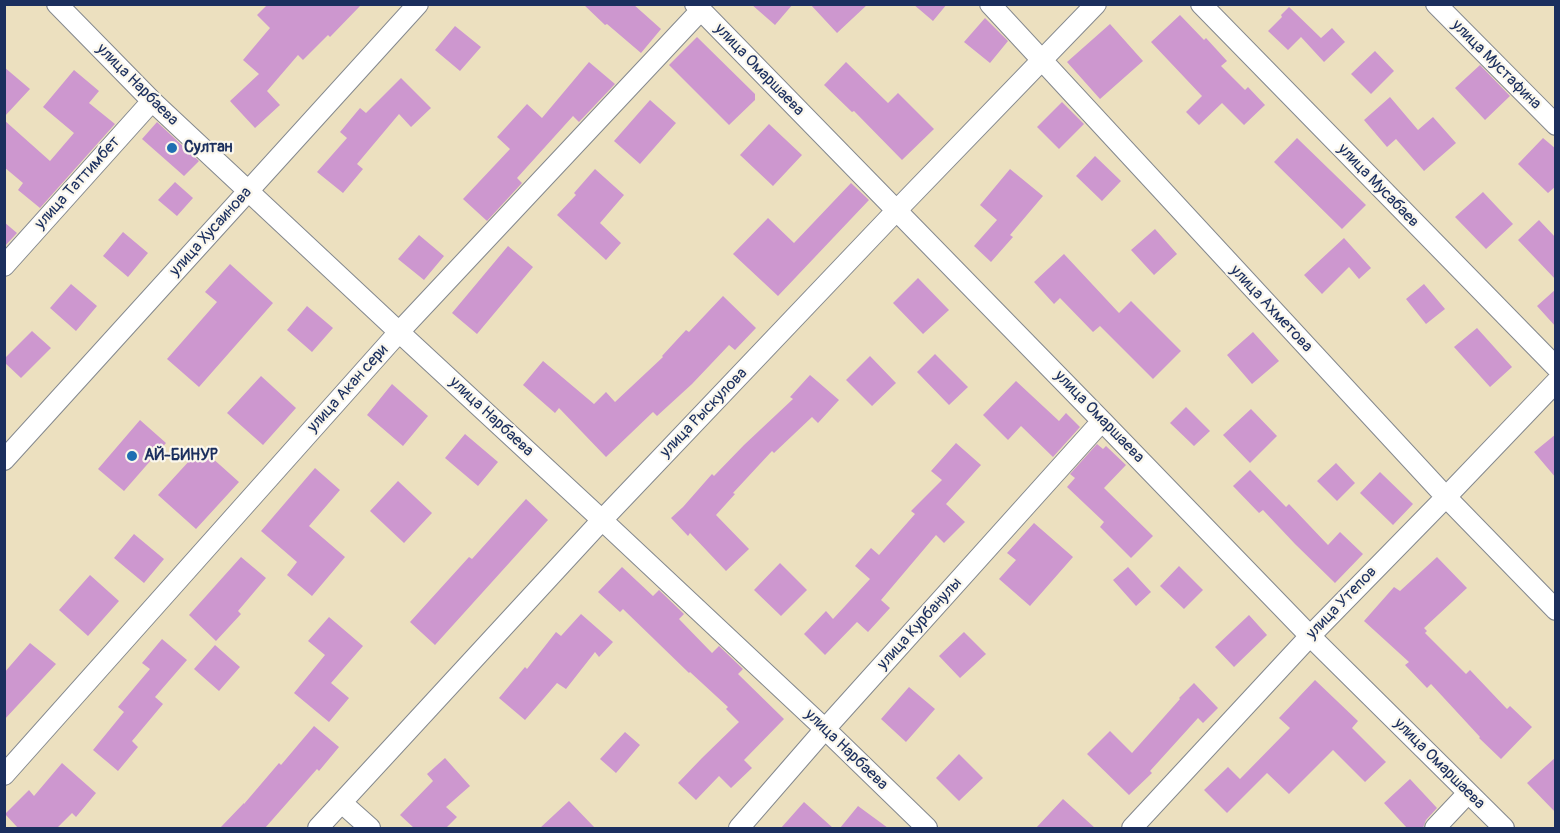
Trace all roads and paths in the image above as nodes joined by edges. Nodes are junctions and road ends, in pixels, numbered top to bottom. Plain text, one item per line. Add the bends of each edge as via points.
1 (57, 4) edge
2 (418, 4) edge
3 (990, 4) edge
4 (1096, 4) edge
5 (1201, 4) edge
6 (1436, 4) edge
7 (698, 7) edge
8 (1042, 60) junction
9 (152, 101) junction
10 (1556, 125) edge
11 (248, 192) junction
12 (896, 211) junction
13 (4, 266) edge
14 (399, 332) junction
15 (1556, 367) edge
16 (1556, 382) edge
17 (1102, 421) junction
18 (4, 460) edge
19 (1446, 497) junction
20 (603, 520) junction
21 (1556, 610) edge
22 (1310, 636) junction
23 (825, 729) junction
24 (4, 775) edge
25 (1468, 793) junction
26 (342, 803) junction
27 (318, 828) edge
28 (370, 828) edge
29 (739, 828) edge
30 (927, 828) edge
31 (1132, 828) edge
32 (1435, 828) edge
33 (1504, 828) edge

1 - 9 street, улица Нарбаева
2 - 11 street, улица Хусаинова
3 - 8 street, улица Ахметова
4 - 8 street, улица Рыскулова
5 - 15 street, улица Мусабаев
6 - 10 street, улица Мустафина
7 - 12 street, улица Омаршаева
7 - 14 street, улица Акан сери
8 - 12 street, улица Рыскулова
8 - 19 street, улица Ахметова
9 - 11 street, улица Нарбаева
9 - 13 street, улица Таттимбет
11 - 14 street, улица Нарбаева
11 - 18 street, улица Хусаинова
12 - 17 street, улица Омаршаева
12 - 20 street, улица Рыскулова
14 - 20 street, улица Нарбаева
14 - 24 street, улица Акан сери
16 - 19 street, улица Утепов
17 - 22 street, улица Омаршаева
17 - 23 street, улица Курбанулы
19 - 21 street, улица Ахметова
19 - 22 street, улица Утепов
20 - 23 street, улица Нарбаева
20 - 26 street, улица Рыскулова
22 - 25 street, улица Омаршаева
22 - 31 street, улица Утепов
23 - 29 street, улица Курбанулы
23 - 30 street, улица Нарбаева
25 - 32 street
25 - 33 street, улица Омаршаева
26 - 27 street, улица Рыскулова
26 - 28 street

